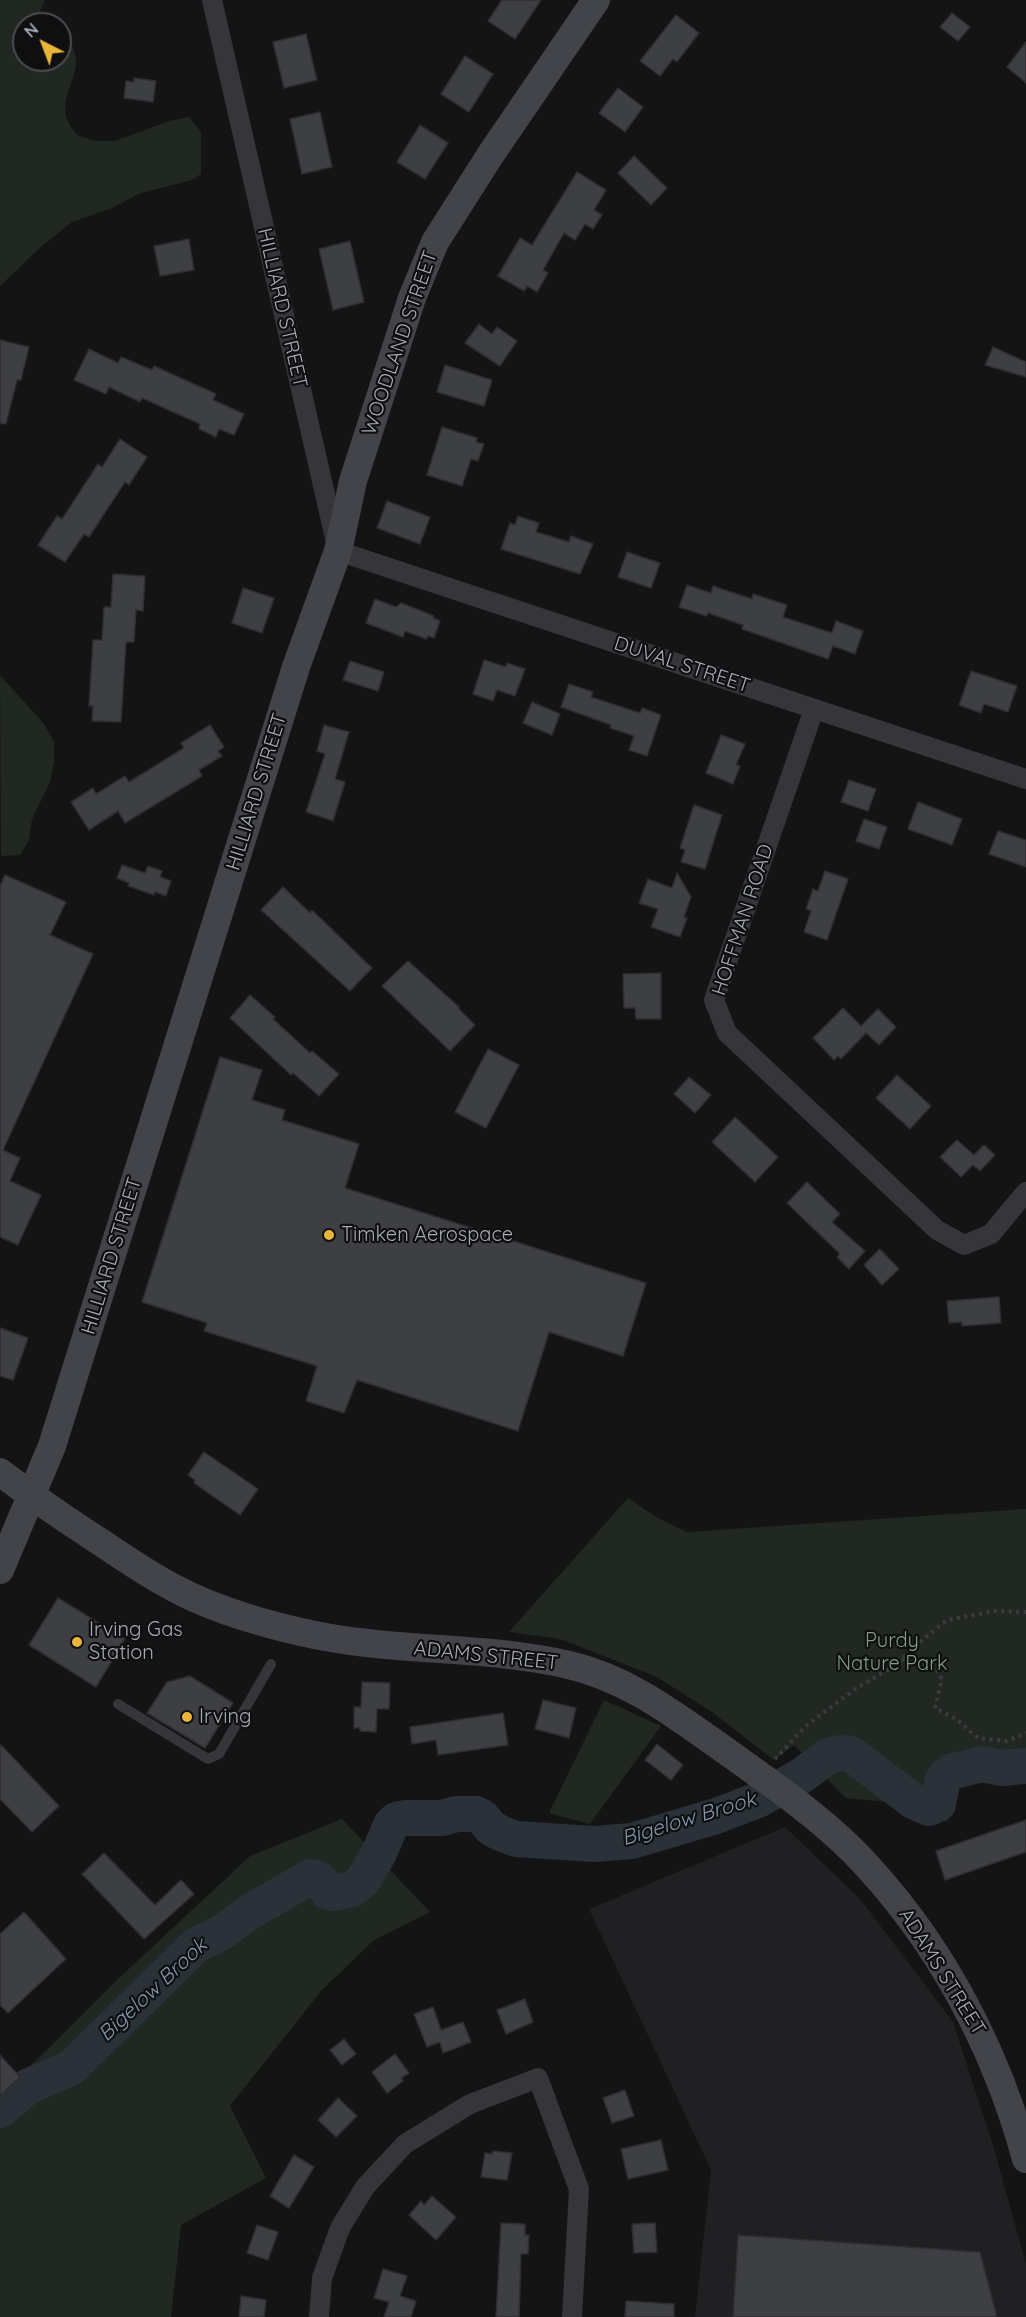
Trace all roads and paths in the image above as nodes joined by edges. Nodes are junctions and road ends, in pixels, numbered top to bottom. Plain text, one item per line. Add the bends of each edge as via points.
1 (212, 0) edge
2 (596, 0) edge
3 (338, 551) junction
4 (814, 709) junction
5 (1026, 779) edge
6 (1026, 1192) edge
7 (0, 1472) edge
8 (31, 1496) junction
9 (0, 1570) edge
10 (1026, 1612) edge
11 (902, 1659) junction
12 (271, 1664) dead end
13 (118, 1704) dead end
14 (1026, 1733) edge
15 (775, 1779) junction
16 (1026, 2159) edge
17 (319, 2317) edge
18 (572, 2317) edge

1 - 3 street, HILLIARD STREET
2 - 3 street, WOODLAND STREET via 435,242 412,298 353,481
3 - 4 street, DUVAL STREET
3 - 8 street, HILLIARD STREET via 296,667 52,1446
4 - 5 street, DUVAL STREET
4 - 6 street, HOFFMAN ROAD via 714,1000 727,1034 937,1230 964,1245 991,1234
7 - 8 street, ADAMS STREET
8 - 9 street, HILLIARD STREET
8 - 15 street, ADAMS STREET via 178,1591 229,1611 321,1636 570,1665 624,1684
10 - 11 path via 996,1611 947,1620
11 - 14 path via 935,1667 942,1679 935,1708 978,1738 1007,1741
11 - 15 path via 806,1726
12 - 13 lane via 219,1754 208,1760
15 - 16 street, ADAMS STREET via 852,1850 895,1898 938,1958 983,2038 1004,2086
17 - 18 street via 322,2278 340,2228 365,2187 405,2144 470,2104 538,2078 579,2189

